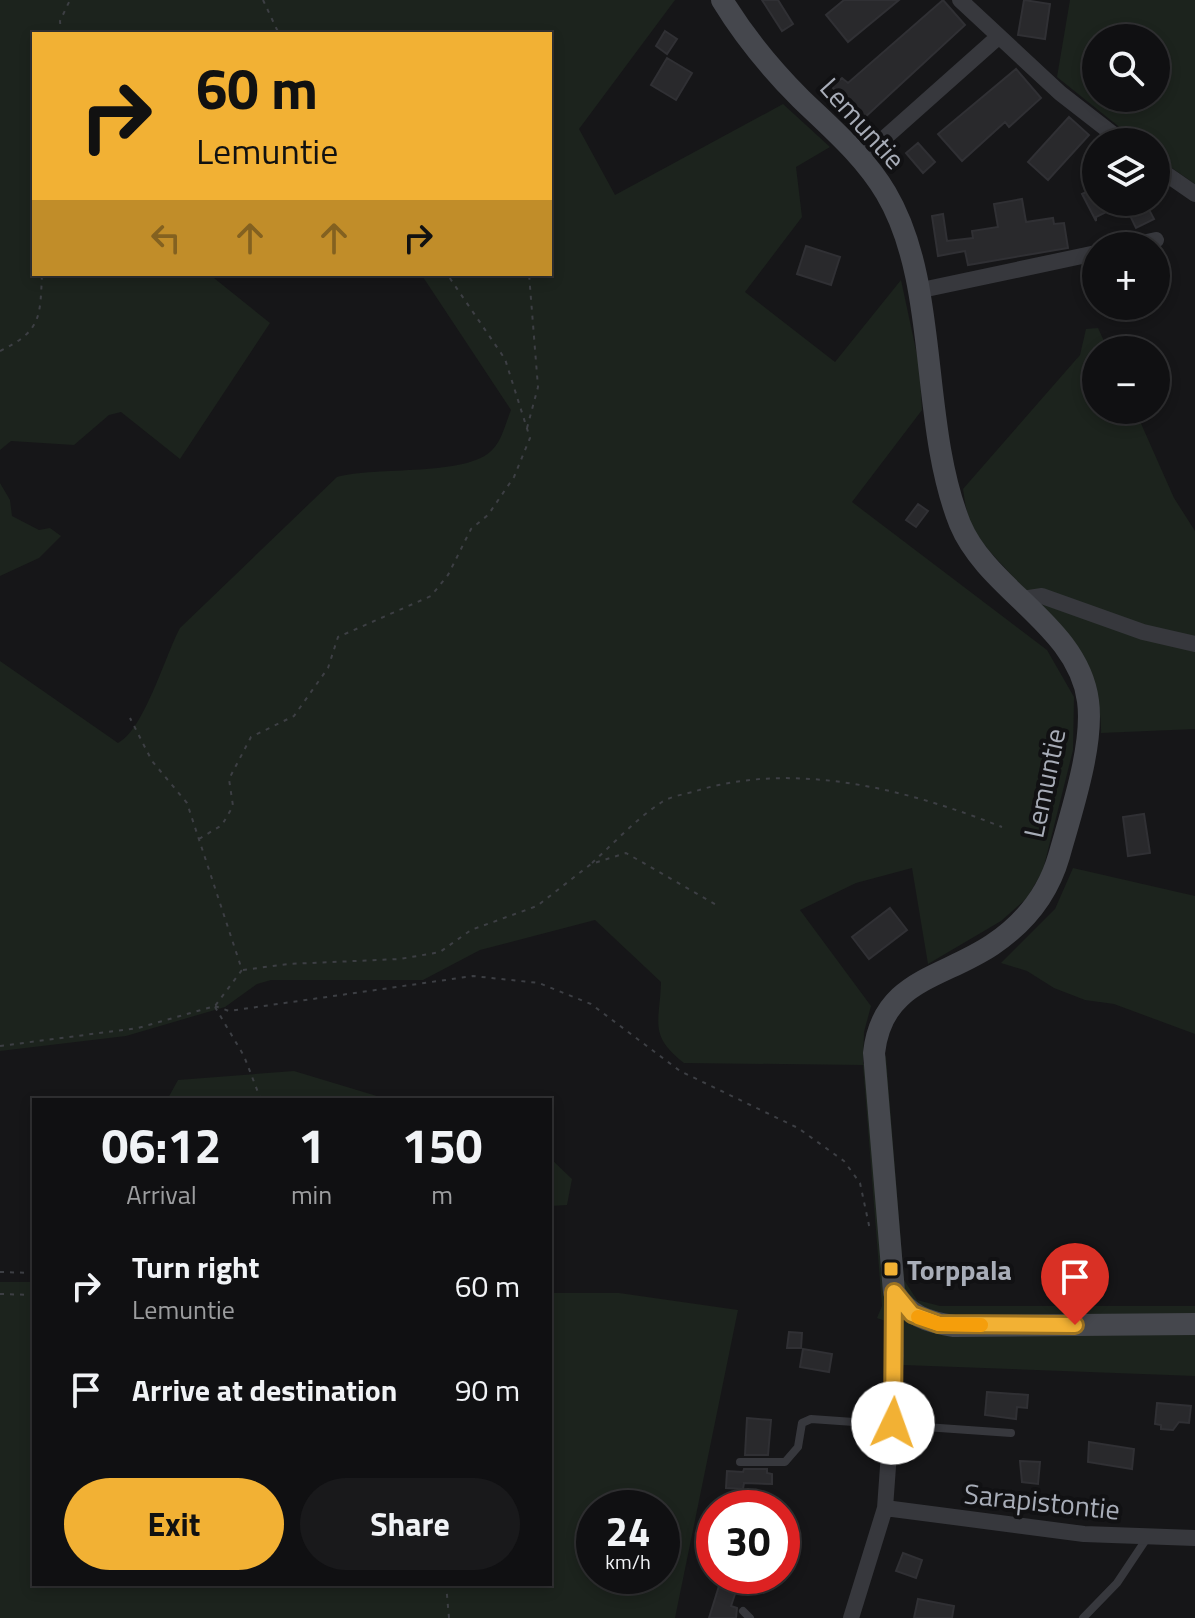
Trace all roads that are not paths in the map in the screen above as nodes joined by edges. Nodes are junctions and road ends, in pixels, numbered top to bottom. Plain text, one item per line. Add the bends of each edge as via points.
1 (722, 0) edge
2 (960, 0) edge
3 (997, 38) junction
4 (1106, 128) edge
5 (861, 159) junction
6 (1170, 177) edge
7 (1195, 194) edge
8 (1082, 256) edge
9 (917, 291) junction
10 (1022, 599) junction
11 (1195, 644) edge
12 (894, 1292) junction
13 (1195, 1324) edge
14 (893, 1423) junction
15 (1011, 1433) dead end
16 (740, 1462) dead end
17 (885, 1508) junction
18 (1147, 1537) junction
19 (1195, 1538) edge
20 (851, 1618) edge
21 (1083, 1618) edge

1 - 5 street, Lemuntie via 773,69
2 - 3 street
3 - 4 street
3 - 5 street
5 - 9 street, Lemuntie via 900,219
6 - 7 street
8 - 9 street
9 - 10 street, Lemuntie via 952,503 981,556
10 - 11 street via 1042,596 1143,632
10 - 12 street, Lemuntie via 1083,680 1089,703 1082,763 1059,855 1042,898 991,945 895,999 877,1033 874,1053
12 - 13 street via 912,1314 954,1326
12 - 14 street
14 - 15 lane
14 - 16 lane via 811,1419 802,1423 793,1457 774,1465
14 - 17 street
17 - 18 street, Sarapistontie via 1017,1528
17 - 20 street
18 - 19 street, Sarapistontie
18 - 21 lane via 1117,1583

